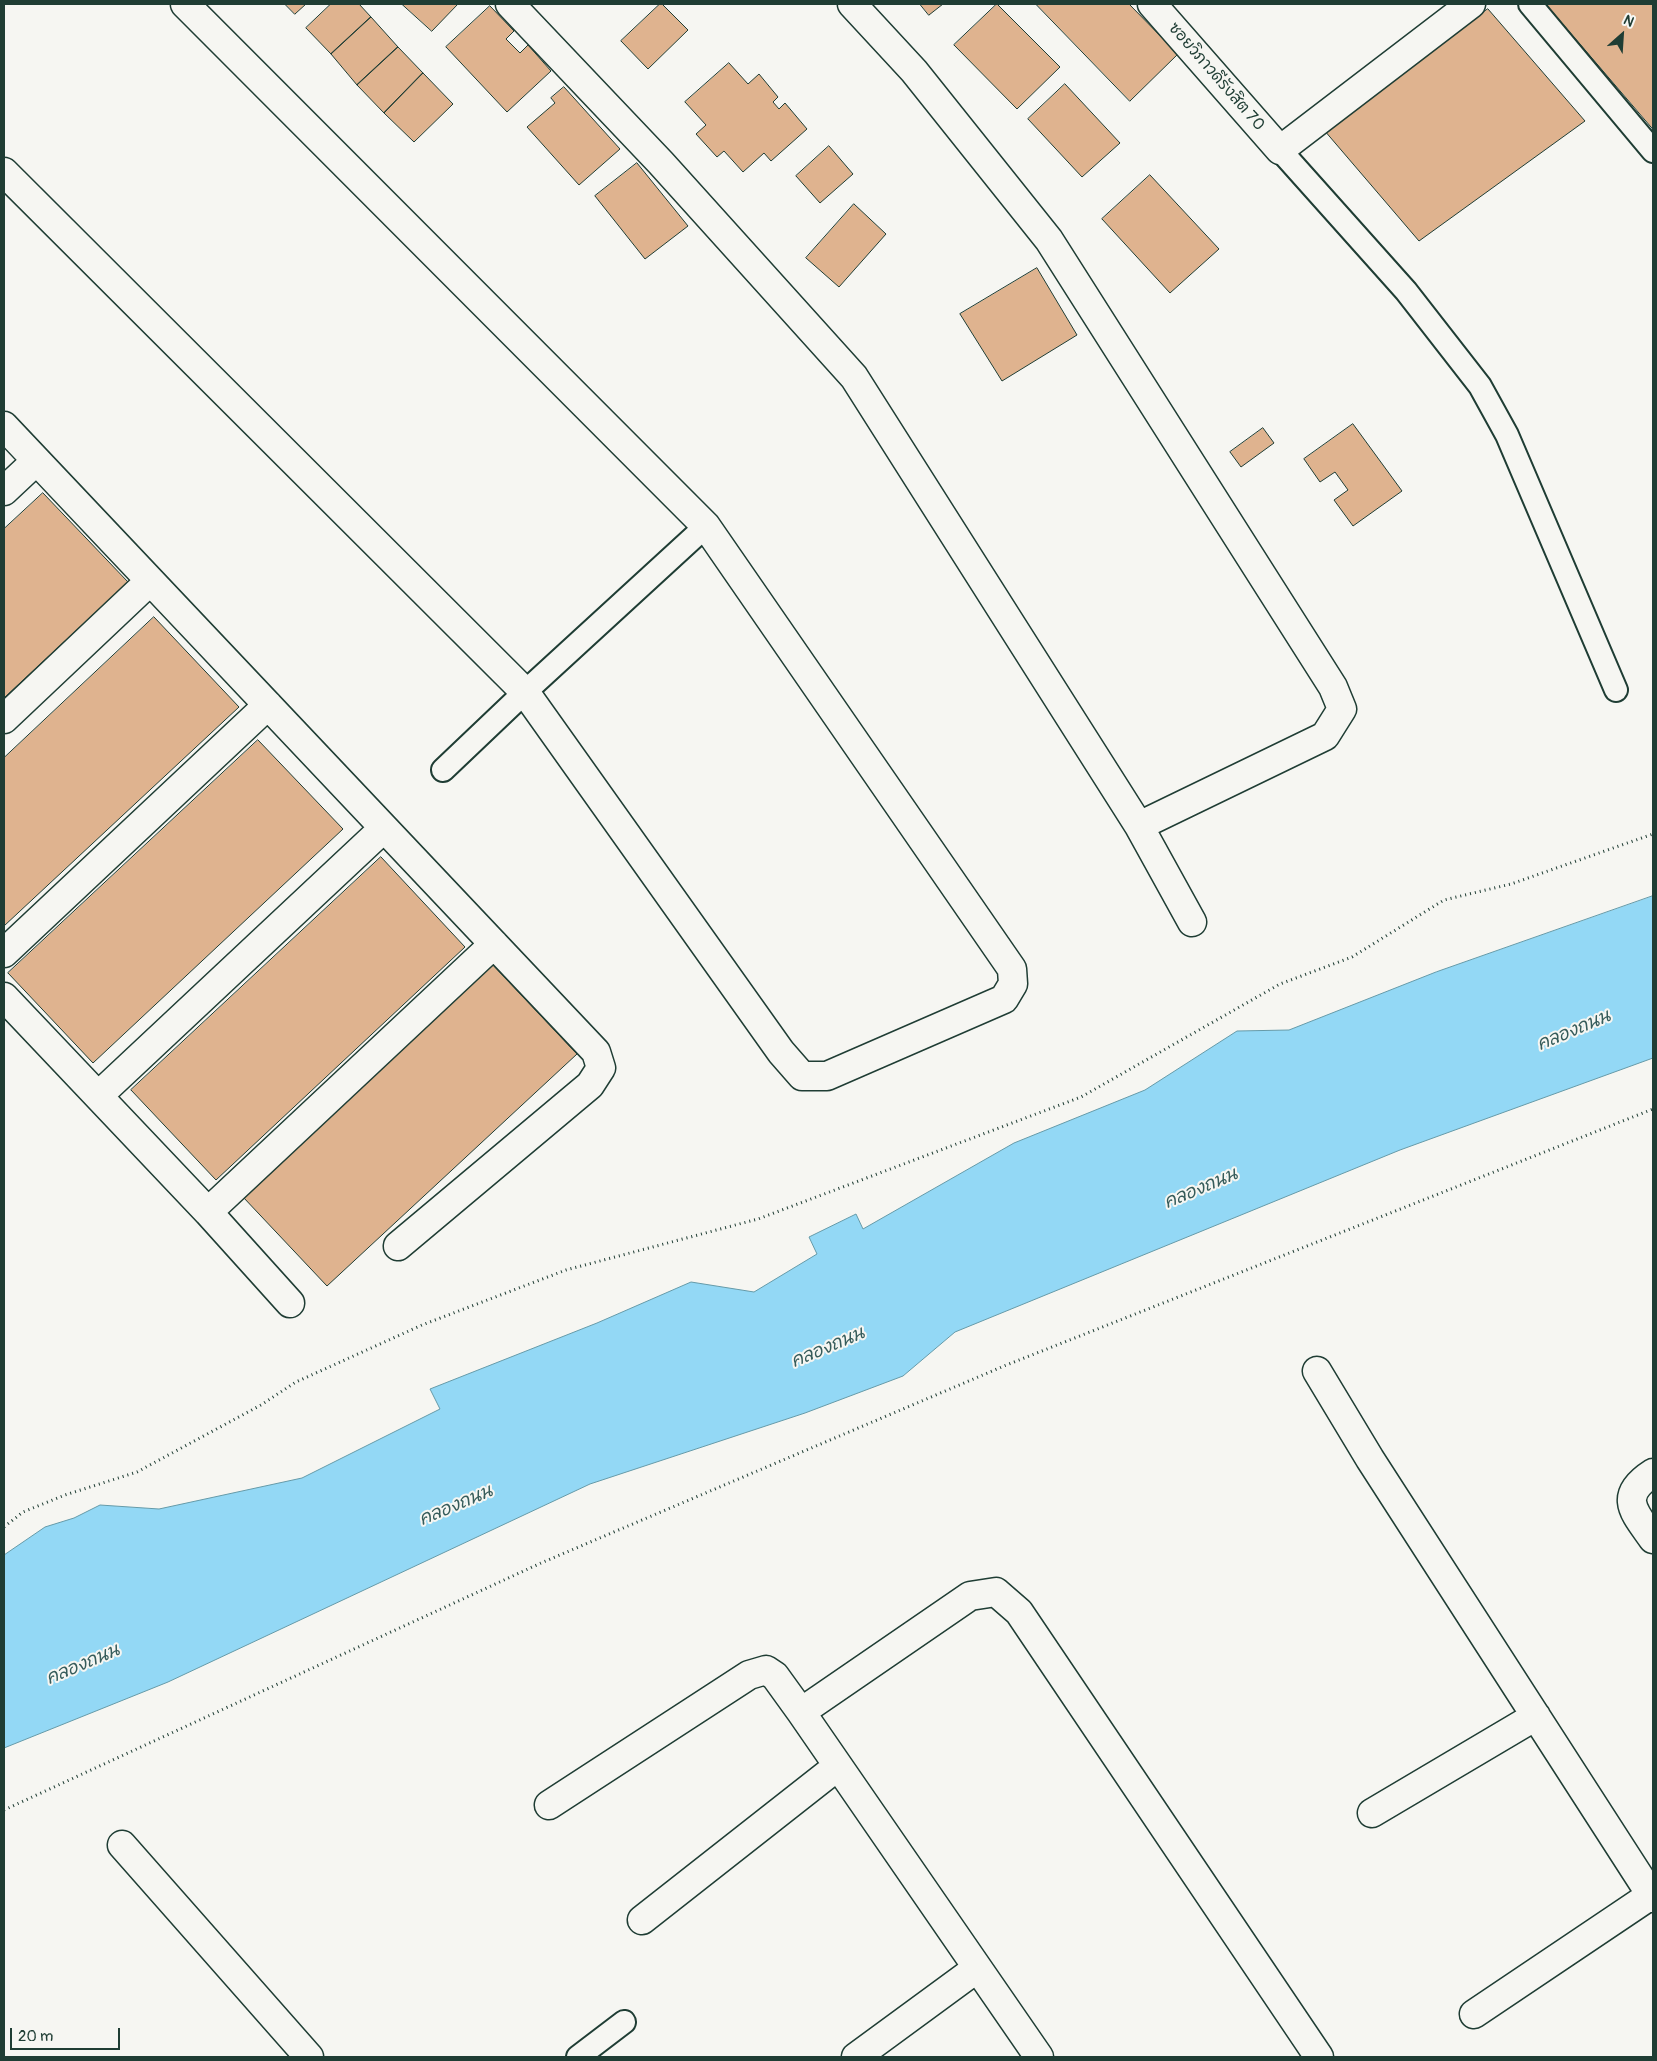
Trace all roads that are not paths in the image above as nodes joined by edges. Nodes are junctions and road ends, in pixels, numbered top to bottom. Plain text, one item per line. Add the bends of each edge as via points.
1 (185, 4) edge
2 (510, 4) edge
3 (852, 4) edge
4 (1152, 4) edge
5 (1470, 4) edge
6 (1530, 4) edge
7 (1280, 150) junction
8 (1653, 151) edge
9 (4, 172) edge
10 (4, 426) edge
11 (36, 461) junction
12 (4, 491) edge
13 (706, 526) junction
14 (150, 581) junction
15 (1616, 690) dead end
16 (525, 692) junction
17 (268, 705) junction
18 (4, 718) edge
19 (443, 770) dead end
20 (1139, 826) junction
21 (384, 828) junction
22 (1192, 922) dead end
23 (494, 944) junction
24 (4, 953) edge
25 (4, 997) edge
26 (98, 1096) junction
27 (208, 1212) junction
28 (398, 1246) dead end
29 (290, 1303) dead end
30 (1317, 1371) dead end
31 (1653, 1473) edge
32 (1653, 1539) edge
33 (801, 1712) junction
34 (1536, 1716) junction
35 (838, 1766) junction
36 (549, 1805) dead end
37 (1372, 1813) dead end
38 (122, 1845) dead end
39 (1652, 1896) edge
40 (642, 1920) dead end
41 (976, 1969) junction
42 (1474, 2014) dead end
43 (624, 2022) dead end
44 (309, 2057) edge
45 (578, 2057) edge
46 (856, 2057) edge
47 (1039, 2057) edge
48 (1319, 2057) edge

1 - 13 street
2 - 20 street via 661,163 854,377
3 - 20 street via 914,71 1049,240 1333,687 1342,710 1325,736
4 - 7 street, ซอยวิภาวดีรังสิต 70
5 - 7 street
6 - 8 lane
7 - 15 lane via 1406,291 1480,386 1507,435
9 - 16 street
10 - 11 street
11 - 12 street
11 - 14 street
13 - 16 lane
13 - 16 street via 1012,969 1014,984 1004,999 827,1076 802,1076 781,1052
14 - 17 street
14 - 18 street
16 - 19 lane
17 - 21 street
17 - 24 street
20 - 22 street
21 - 23 street
21 - 26 street
23 - 27 street
23 - 28 street via 596,1052 601,1068 590,1085
25 - 26 street
26 - 27 street
27 - 29 street
30 - 34 street
31 - 32 street via 1638,1482 1632,1496 1634,1511
33 - 35 street
33 - 36 street via 775,1676 766,1670 749,1675
33 - 48 street via 970,1596 996,1592 1019,1612
34 - 37 street
34 - 39 street
35 - 40 street
35 - 41 street
38 - 44 street
39 - 42 street
41 - 46 street
41 - 47 street
43 - 45 lane

